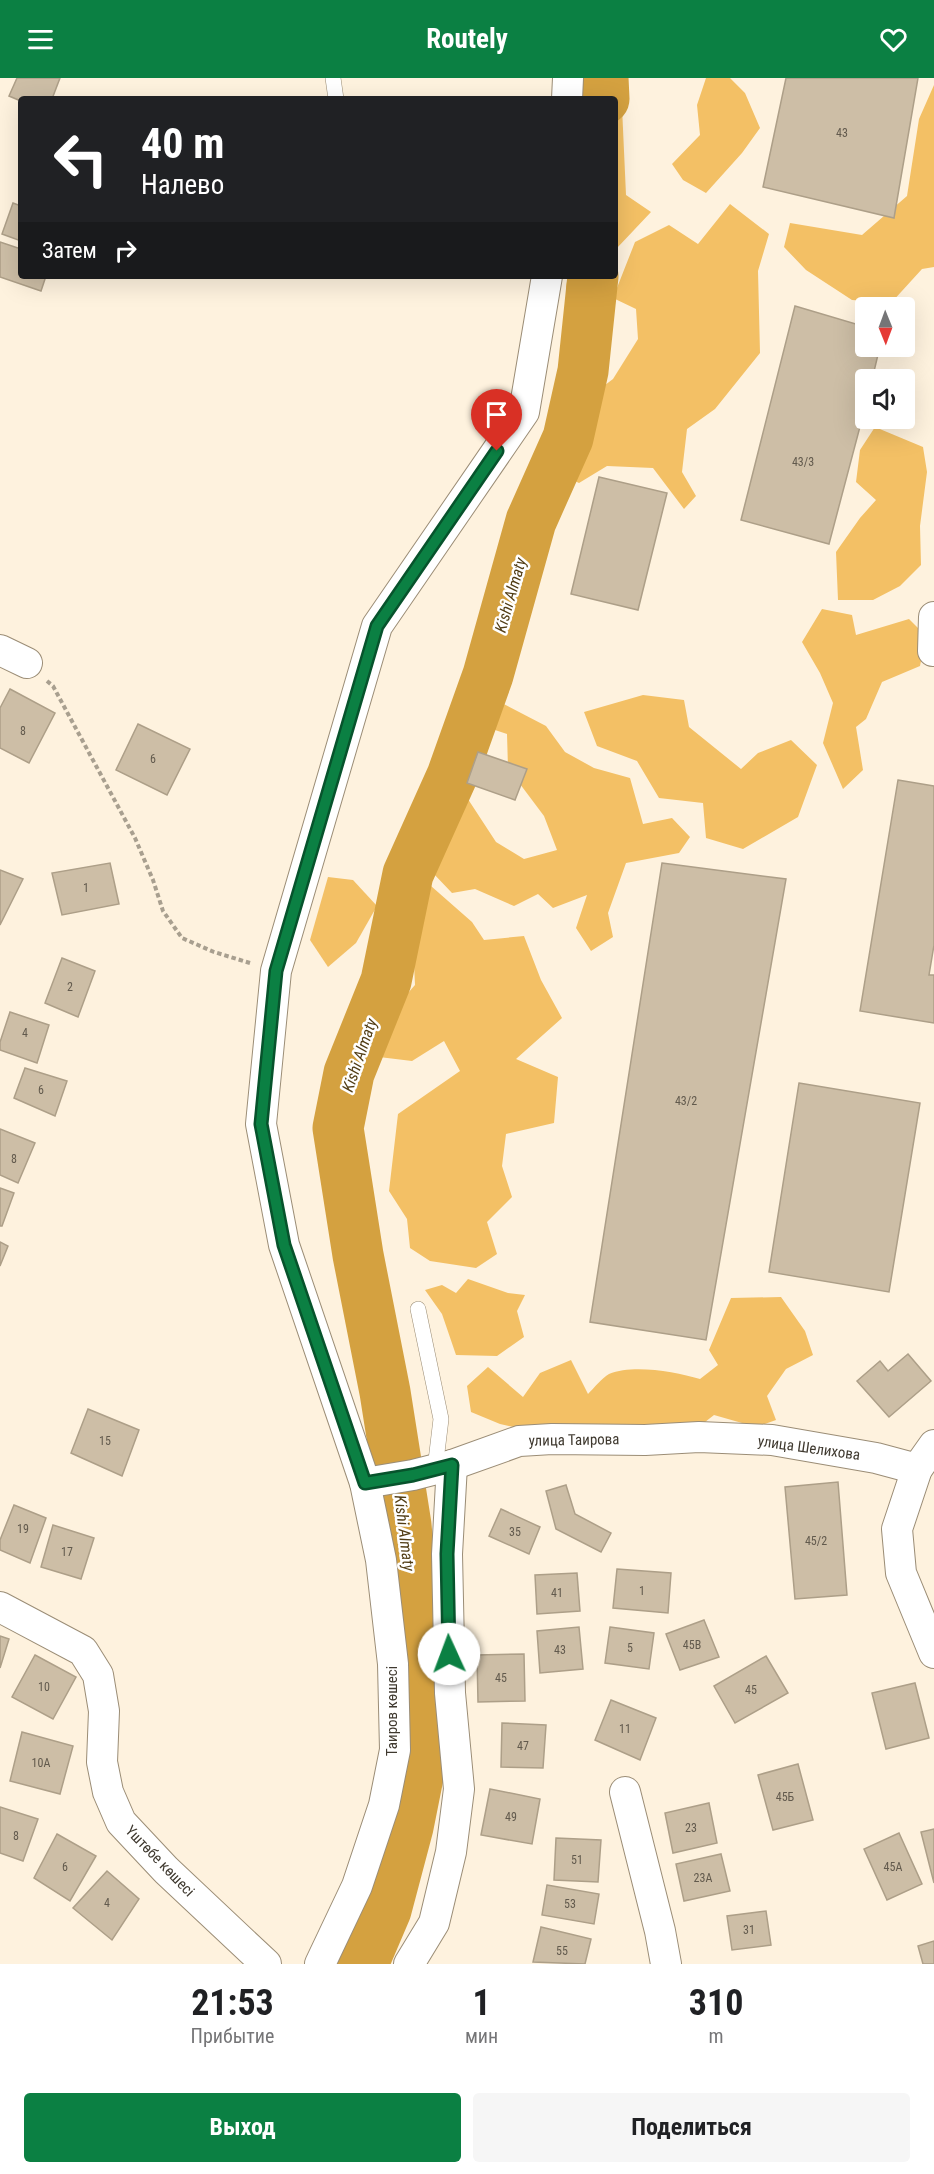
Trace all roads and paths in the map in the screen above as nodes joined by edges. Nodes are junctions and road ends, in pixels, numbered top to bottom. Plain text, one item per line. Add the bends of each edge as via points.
1 (333, 78) edge
2 (568, 78) edge
3 (336, 96) edge
4 (567, 96) edge
5 (547, 279) edge
6 (934, 617) edge
7 (0, 650) edge
8 (933, 651) edge
9 (27, 663) joint
10 (276, 971) junction
11 (418, 1309) dead end
12 (699, 1437) joint
13 (926, 1457) edge
14 (433, 1470) junction
15 (374, 1481) junction
16 (0, 1607) edge
17 (934, 1653) edge
18 (626, 1792) dead end
19 (266, 1964) edge
20 (320, 1964) edge
21 (409, 1964) edge
22 (666, 1964) edge

1 - 3 lane
2 - 4 street
5 - 10 street via 524,412 377,626
6 - 8 street
7 - 9 street
9 - 10 path via 53,686 135,838 163,911 182,938
10 - 15 street, Таиров көшесі via 261,1124 284,1245 349,1437
11 - 14 lane via 441,1419
12 - 13 street, улица Шелихова via 772,1440 876,1458
12 - 14 street, улица Таирова via 519,1441
13 - 17 street via 897,1529 901,1573
14 - 15 street, улица Таирова
14 - 21 street via 447,1564 450,1693 459,1789 451,1852 434,1923
15 - 20 street, Таиров көшесі via 392,1653 395,1750 384,1805 357,1886
16 - 19 street, Үштөбе көшесі via 83,1651 98,1675 104,1711 102,1762 108,1792 122,1822 166,1870
18 - 22 street

